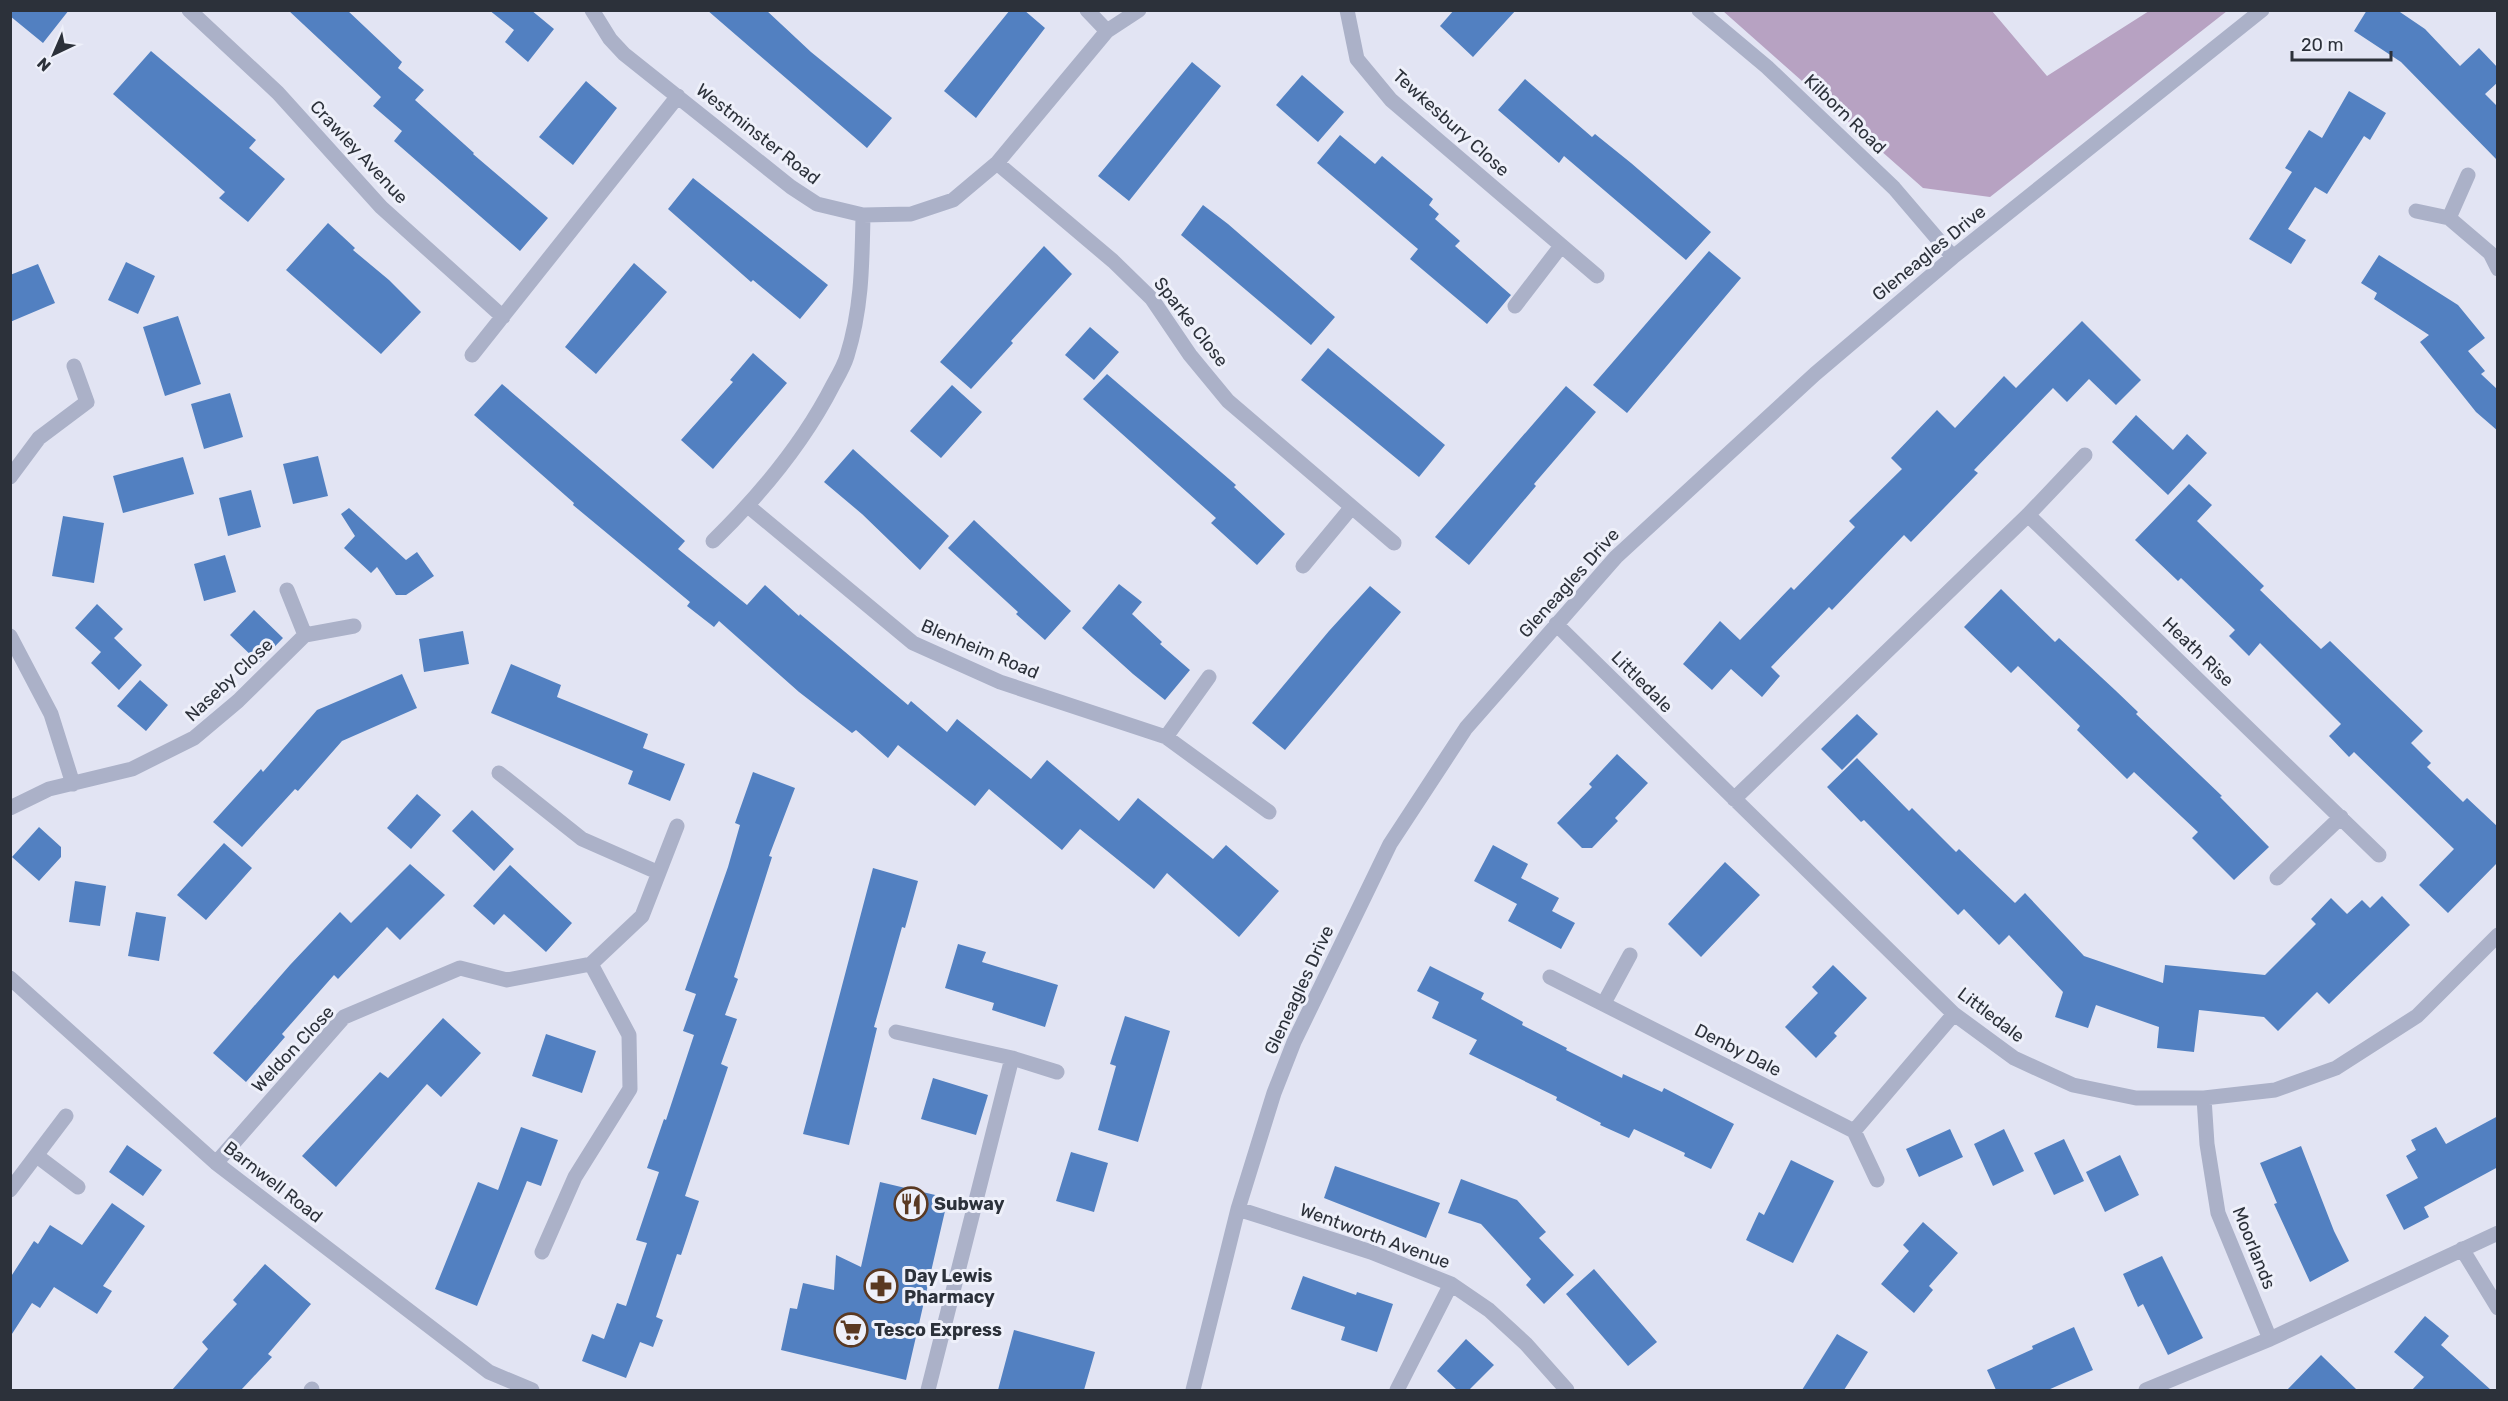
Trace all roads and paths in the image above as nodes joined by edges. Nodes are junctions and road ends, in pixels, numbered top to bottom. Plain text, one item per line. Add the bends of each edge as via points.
1 (189, 10) edge
2 (592, 10) edge
3 (1087, 10) edge
4 (1139, 10) edge
5 (1347, 10) edge
6 (1700, 10) edge
7 (2262, 10) edge
8 (1107, 31) junction
9 (678, 96) junction
10 (997, 163) junction
11 (2468, 175) dead end
12 (2416, 211) dead end
13 (863, 215) junction
14 (2449, 218) junction
15 (1561, 246) junction
16 (1953, 257) junction
17 (2498, 269) edge
18 (1597, 276) dead end
19 (1515, 306) dead end
20 (503, 316) junction
21 (472, 355) dead end
22 (74, 366) dead end
23 (2085, 455) dead end
24 (10, 477) edge
25 (748, 506) junction
26 (1351, 508) junction
27 (2028, 515) junction
28 (713, 541) dead end
29 (1394, 543) dead end
30 (1303, 566) dead end
31 (287, 590) dead end
32 (1556, 624) junction
33 (354, 626) dead end
34 (305, 635) junction
35 (10, 636) edge
36 (1209, 676) dead end
37 (1166, 736) junction
38 (499, 773) dead end
39 (73, 784) junction
40 (1734, 799) junction
41 (10, 808) edge
42 (1269, 812) dead end
43 (2341, 817) junction
44 (677, 826) dead end
45 (2379, 855) dead end
46 (657, 872) junction
47 (2277, 878) dead end
48 (2498, 935) edge
49 (1630, 955) dead end
50 (591, 964) junction
51 (1550, 977) dead end
52 (10, 978) edge
53 (1604, 1003) junction
54 (1954, 1014) junction
55 (896, 1032) dead end
56 (1012, 1058) junction
57 (1057, 1072) dead end
58 (2204, 1098) junction
59 (66, 1116) dead end
60 (1854, 1131) junction
61 (37, 1156) junction
62 (216, 1164) junction
63 (1877, 1180) dead end
64 (78, 1187) dead end
65 (10, 1190) edge
66 (1238, 1209) junction
67 (2498, 1233) edge
68 (2462, 1249) junction
69 (542, 1252) dead end
70 (1451, 1284) junction
71 (2498, 1308) edge
72 (2270, 1339) junction
73 (532, 1390) edge
74 (928, 1390) edge
75 (1193, 1390) edge
76 (1397, 1390) edge
77 (1567, 1390) edge
78 (2146, 1390) edge

1 - 20 street, Crawley Avenue via 278,93 381,207
2 - 9 street, Westminster Road via 624,54
3 - 8 street
4 - 8 street, Westminster Road
5 - 15 street, Tewkesbury Close via 1357,59 1391,100
6 - 16 street, Kilborn Road via 1767,67 1894,188
7 - 16 street, Gleneagles Drive
8 - 10 street, Westminster Road
9 - 13 street, Westminster Road via 809,199
9 - 20 street
10 - 13 street, Westminster Road via 953,200 911,214
10 - 26 street, Sparke Close via 1152,299 1228,401
11 - 14 street
12 - 14 street
13 - 25 street via 862,289 847,358 821,408
14 - 17 street via 2490,253
15 - 18 street, Tewkesbury Close
15 - 19 street
16 - 32 street, Gleneagles Drive via 1695,482 1616,557
20 - 21 street
22 - 24 street via 87,402 39,438
23 - 27 street
25 - 28 street
25 - 37 street, Blenheim Road via 913,643 1000,682
26 - 29 street, Sparke Close
26 - 30 street
27 - 40 street
27 - 43 street, Heath Rise
31 - 34 street
32 - 40 street, Littledale
32 - 66 street, Gleneagles Drive via 1466,728 1390,844 1291,1050
33 - 34 street
34 - 39 street, Naseby Close via 194,738 132,769
35 - 39 street via 51,714
36 - 37 street
37 - 42 street, Blenheim Road
38 - 46 street via 582,839
39 - 41 street, Naseby Close via 49,789
40 - 54 street, Littledale
43 - 45 street, Heath Rise
43 - 47 street
44 - 46 street
46 - 50 street via 642,916
48 - 58 street, Littledale via 2417,1016 2336,1068 2275,1090
49 - 53 street
50 - 62 street, Weldon Close via 507,980 460,968 344,1017
50 - 69 street via 629,1035 630,1089 575,1177
51 - 53 street, Denby Dale
52 - 62 street, Barnwell Road
53 - 60 street, Denby Dale
54 - 58 street, Littledale via 2014,1058 2073,1085 2136,1098
54 - 60 street
55 - 56 street
56 - 57 street
56 - 74 street
58 - 72 street, Moorlands via 2218,1213
59 - 61 street
60 - 63 street
61 - 64 street
61 - 65 street
62 - 73 street, Barnwell Road via 489,1372
66 - 70 street, Wentworth Avenue via 1371,1252
66 - 75 street, Gleneagles Drive
67 - 68 street
68 - 71 street
68 - 72 street
70 - 76 street
70 - 77 street, Wentworth Avenue via 1511,1330
72 - 78 street

